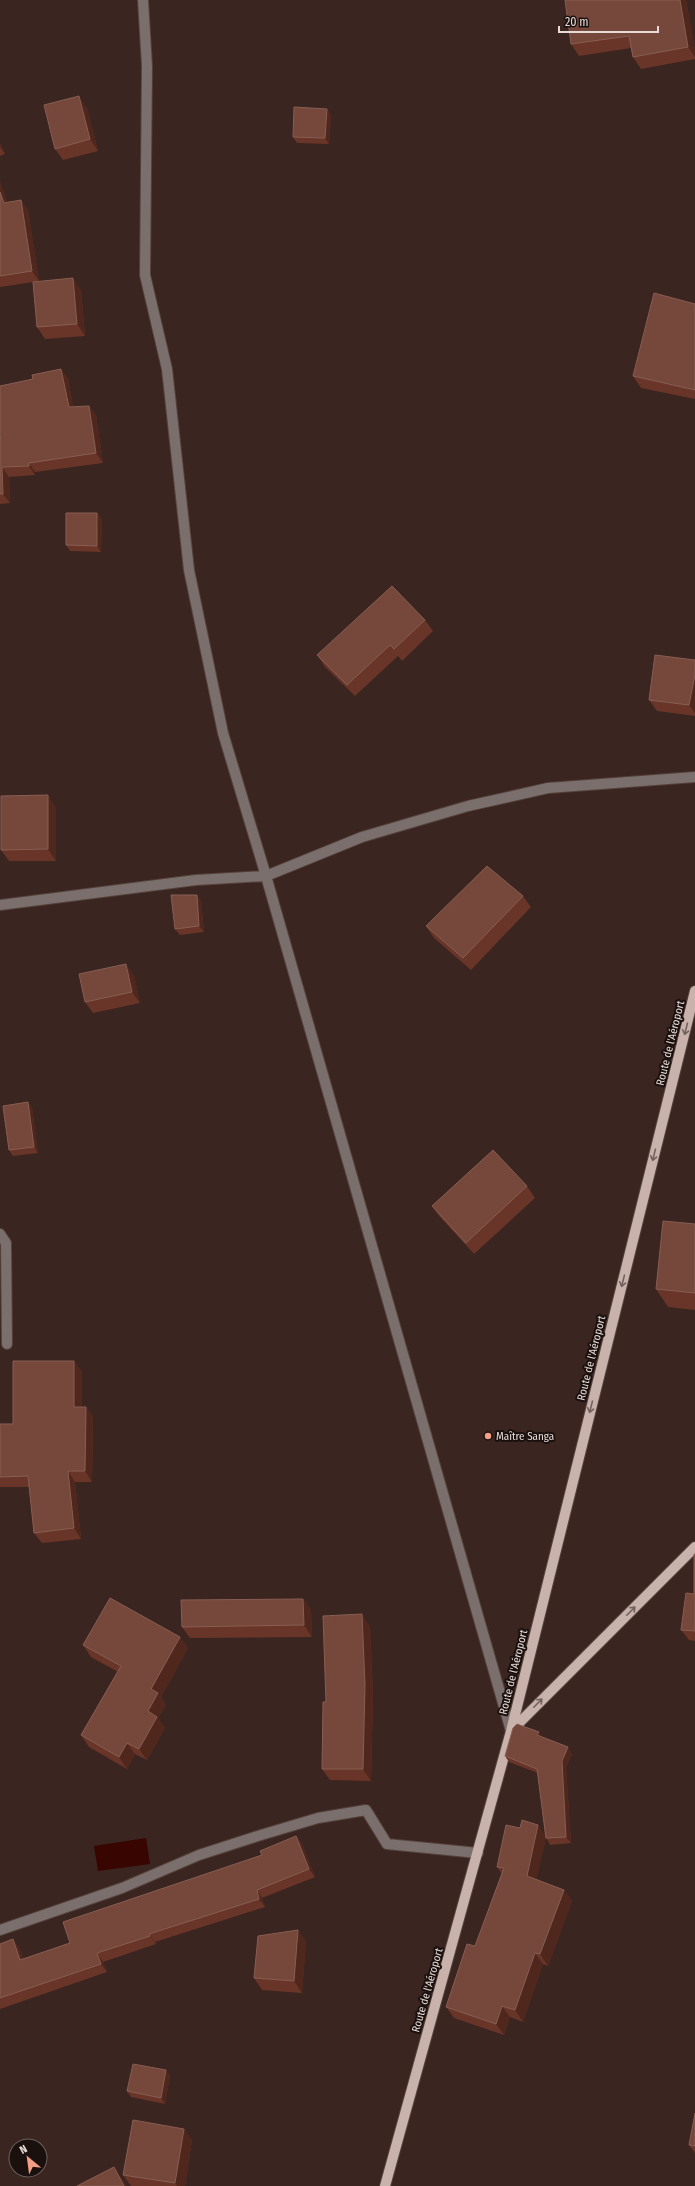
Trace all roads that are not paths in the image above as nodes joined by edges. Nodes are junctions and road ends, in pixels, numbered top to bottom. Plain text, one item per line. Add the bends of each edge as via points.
1 (143, 0) edge
2 (695, 777) edge
3 (266, 876) junction
4 (0, 905) edge
5 (695, 991) edge
6 (0, 1234) edge
7 (7, 1344) dead end
8 (695, 1547) edge
9 (511, 1730) junction
10 (478, 1853) junction
11 (0, 1930) edge
12 (385, 2186) edge

1 - 3 street via 146,66 145,275 167,369 189,570 223,733
2 - 3 street via 548,788 468,806 362,837
3 - 4 street via 196,880
3 - 9 street
5 -> 9 main road, Route de l'Aéroport
6 - 7 street via 6,1244
9 -> 8 main road, Route de l'Aéroport
9 - 10 main road, Route de l'Aéroport
10 - 11 street via 387,1844 366,1810 318,1818 261,1834 199,1855 122,1888
10 - 12 main road, Route de l'Aéroport

